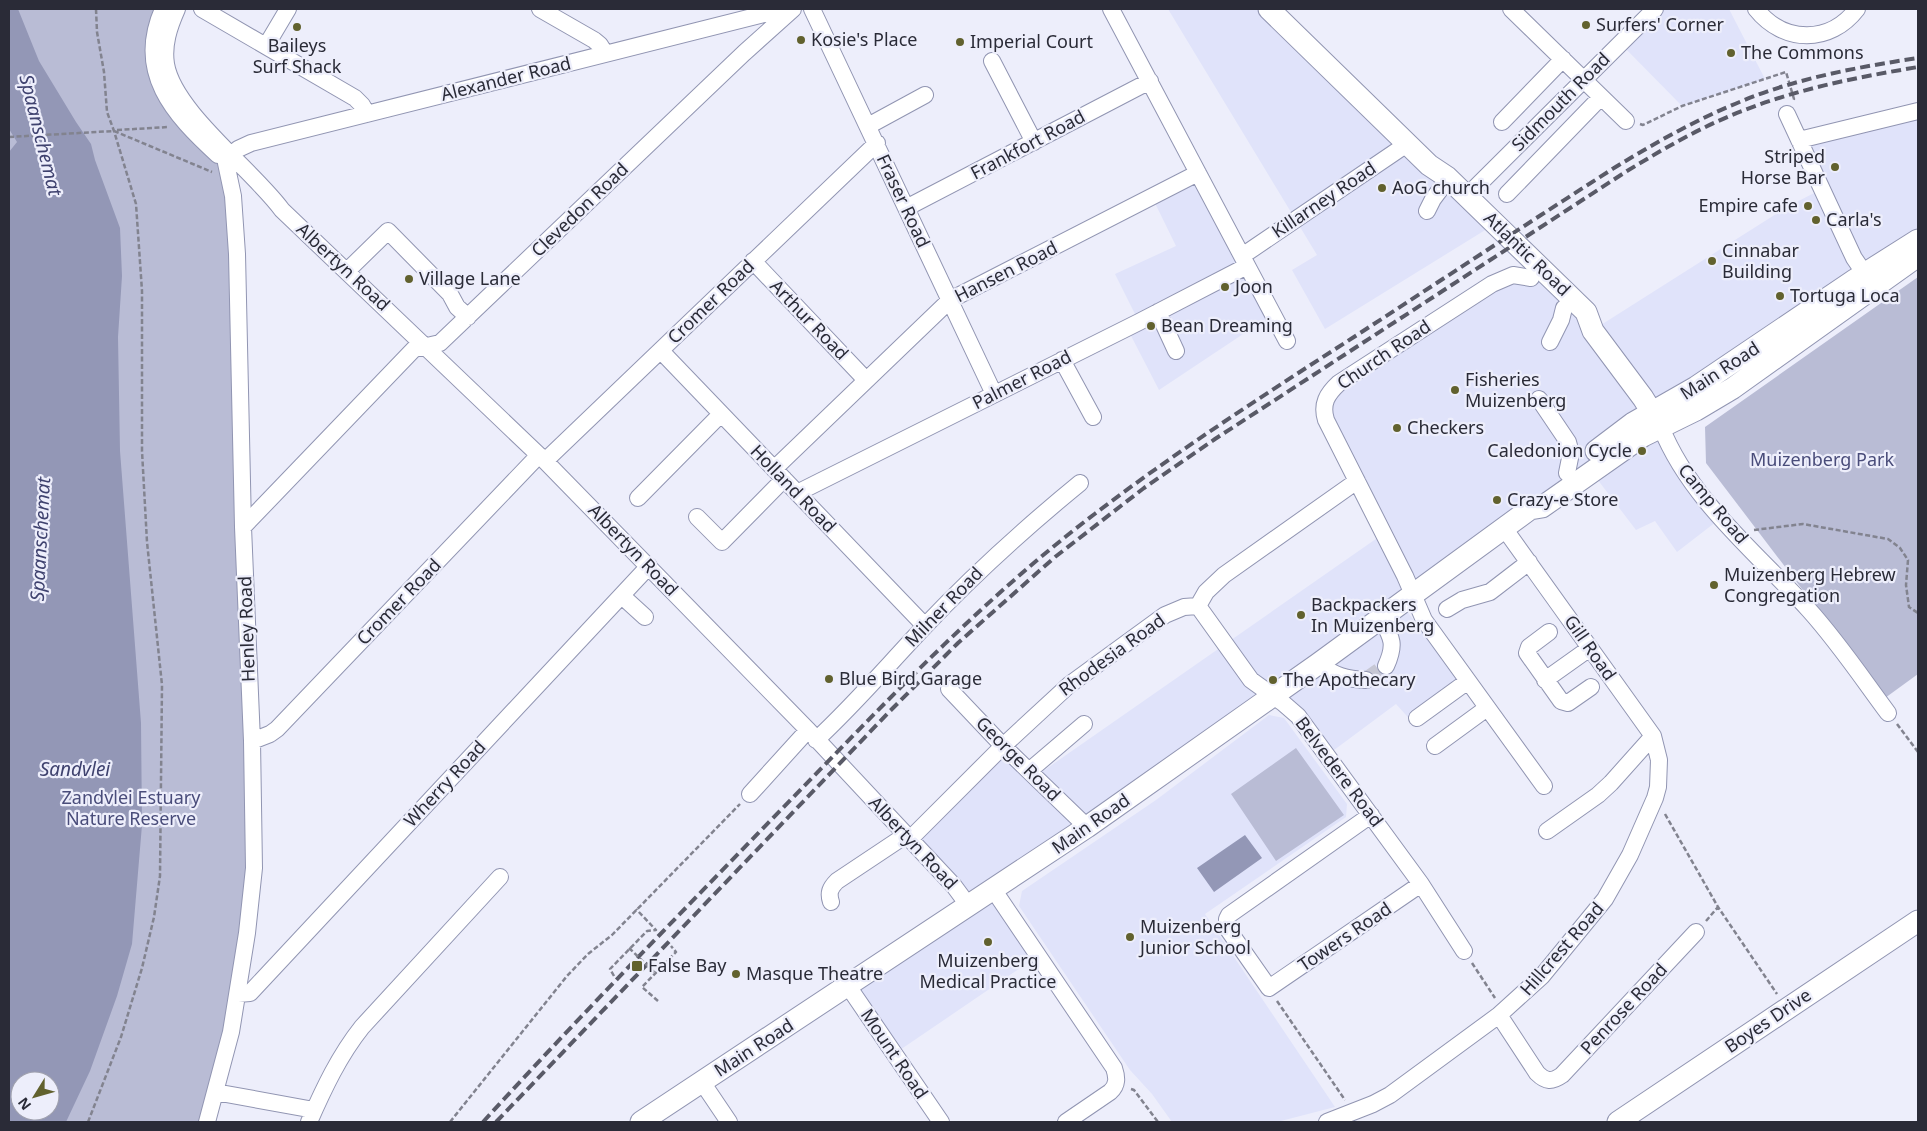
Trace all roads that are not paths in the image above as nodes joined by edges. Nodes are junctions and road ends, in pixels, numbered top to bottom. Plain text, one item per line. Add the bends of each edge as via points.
1 (163, 9) edge
2 (177, 9) edge
3 (202, 9) edge
4 (288, 9) edge
5 (540, 9) edge
6 (793, 9) edge
7 (812, 9) edge
8 (1111, 9) edge
9 (1269, 9) edge
10 (1512, 9) edge
11 (1655, 9) edge
12 (1756, 9) edge
13 (1857, 9) edge
14 (777, 10) edge
15 (743, 18) junction
16 (752, 37) junction
17 (266, 46) junction
18 (605, 53) junction
19 (744, 53) junction
20 (1563, 59) junction
21 (992, 61) dead end
22 (1583, 79) junction
23 (1150, 81) junction
24 (925, 95) dead end
25 (1601, 97) junction
26 (1918, 110) edge
27 (367, 114) junction
28 (1787, 114) road end
29 (1626, 121) road end
30 (1502, 122) dead end
31 (868, 126) junction
32 (1799, 140) junction
33 (1034, 142) junction
34 (876, 143) junction
35 (1408, 144) junction
36 (229, 159) junction
37 (1500, 163) junction
38 (1429, 165) junction
39 (1198, 174) junction
40 (1519, 181) junction
41 (1442, 188) junction
42 (1507, 194) dead end
43 (1467, 196) junction
44 (906, 208) junction
45 (1427, 211) dead end
46 (1918, 240) edge
47 (1918, 256) edge
48 (753, 261) junction
49 (1244, 261) junction
50 (347, 271) junction
51 (1531, 278) junction
52 (1870, 280) junction
53 (950, 300) junction
54 (1564, 308) junction
55 (1158, 312) junction
56 (468, 317) junction
57 (1593, 331) junction
58 (1287, 341) dead end
59 (1550, 342) dead end
60 (426, 346) junction
61 (661, 351) junction
62 (1176, 351) dead end
63 (1062, 360) junction
64 (866, 380) junction
65 (994, 394) junction
66 (1539, 399) dead end
67 (721, 414) junction
68 (1093, 416) dead end
69 (1657, 420) junction
70 (542, 458) junction
71 (1567, 473) junction
72 (779, 474) junction
73 (1357, 481) junction
74 (1080, 483) dead end
75 (797, 493) junction
76 (638, 498) dead end
77 (1530, 509) junction
78 (697, 517) dead end
79 (243, 527) junction
80 (1504, 528) junction
81 (1529, 562) junction
82 (649, 566) junction
83 (1413, 594) junction
84 (622, 596) junction
85 (1198, 606) junction
86 (1447, 610) dead end
87 (645, 617) dead end
88 (1381, 618) junction
89 (925, 626) junction
90 (1549, 632) dead end
91 (1590, 648) junction
92 (1318, 664) junction
93 (1386, 666) tunnel mouth
94 (1366, 680) tunnel mouth
95 (1545, 680) junction
96 (1468, 681) junction
97 (1591, 687) dead end
98 (949, 689) dead end
99 (1273, 696) junction
100 (1487, 708) junction
101 (1888, 713) road end
102 (1417, 718) dead end
103 (1084, 724) dead end
104 (812, 735) junction
105 (1653, 736) junction
106 (252, 741) junction
107 (1003, 746) junction
108 (1434, 746) dead end
109 (1029, 771) junction
110 (1660, 773) joint
111 (1544, 786) dead end
112 (750, 794) road end
113 (1372, 815) junction
114 (1088, 827) junction
115 (1547, 830) dead end
116 (908, 837) junction
117 (500, 877) dead end
118 (1421, 884) junction
119 (993, 889) junction
120 (832, 902) dead end
121 (968, 906) junction
122 (1918, 921) edge
123 (1696, 932) dead end
124 (1464, 951) road end
125 (848, 986) junction
126 (238, 994) junction
127 (1499, 1015) junction
128 (702, 1082) junction
129 (215, 1092) junction
130 (311, 1116) edge
131 (1353, 1117) edge
132 (207, 1122) edge
133 (642, 1122) edge
134 (729, 1122) edge
135 (941, 1122) edge
136 (1066, 1122) edge
137 (1328, 1122) edge
138 (1618, 1122) edge

1 - 36 street, Albertyn Road via 153,42 154,63 164,94 214,152
2 - 36 street via 168,30 165,49 169,76 190,110
3 - 17 street
4 - 17 street
5 - 18 street via 594,40
6 - 19 street, Clevedon Road
7 - 31 street, Fraser Road
8 - 23 street
9 - 35 main road, Atlantic Road
10 - 20 street
11 - 22 street, Sidmouth Road
12 - 13 street via 1780,29 1813,35 1834,29
14 - 15 street, Alexander Road
14 - 16 street, Clevedon Road
15 - 16 street
15 - 18 street, Alexander Road
16 - 19 street, Clevedon Road
17 - 27 street via 355,98
18 - 27 street, Alexander Road
19 - 56 street, Clevedon Road
20 - 22 street
20 - 30 street
21 - 33 street
22 - 25 street
22 - 37 street, Sidmouth Road
23 - 33 street, Frankfort Road
23 - 39 street
24 - 31 street
25 - 29 street
25 - 40 street
26 - 32 street
27 - 36 street, Alexander Road via 251,143 238,149
28 - 32 street
31 - 34 street, Fraser Road
32 - 52 street via 1854,258
33 - 44 street, Frankfort Road
34 - 44 street, Fraser Road
34 - 48 street, Cromer Road
35 - 38 main road, Atlantic Road
35 - 49 street, Killarney Road
36 - 50 street, Albertyn Road via 267,201 282,210
36 - 79 street, Henley Road via 237,254
37 - 40 street
37 - 43 street, Sidmouth Road
38 - 41 main road, Atlantic Road
38 - 43 main road, Atlantic Road via 1448,177
39 - 49 street
39 - 53 street, Hansen Road
40 - 42 street
41 - 45 street
41 - 51 main road, Atlantic Road
43 - 57 main road, Atlantic Road via 1586,312
44 - 53 street, Fraser Road
46 - 52 main road, Main Road
47 - 52 main road, Main Road
48 - 61 street, Cromer Road
48 - 64 street, Arthur Road
49 - 55 street, Palmer Road
49 - 58 street
50 - 56 street via 388,231
50 - 60 street, Albertyn Road
51 - 54 main road, Atlantic Road
51 - 73 street, Church Road via 1512,276 1492,284 1333,388 1324,404 1324,416
52 - 69 main road, Main Road via 1696,388
53 - 64 street, Hansen Road
53 - 65 street, Fraser Road
54 - 57 main road, Atlantic Road
54 - 59 street
55 - 62 street
55 - 63 street, Palmer Road
56 - 60 street, Clevedon Road via 440,343
57 - 69 main road, Atlantic Road
60 - 70 street, Albertyn Road
60 - 79 street, Clevedon Road via 414,350
61 - 67 street, Holland Road
61 - 70 street, Cromer Road
63 - 65 street, Palmer Road
63 - 68 street
64 - 72 street, Hansen Road
65 - 75 street, Palmer Road
66 - 71 street via 1568,442 1571,452
67 - 72 street, Holland Road
67 - 76 street
69 - 71 main road, Main Road via 1633,423
69 - 77 main road, Main Road via 1643,436 1542,507
69 - 101 street, Camp Road via 1690,480 1721,518 1810,612
70 - 82 street, Albertyn Road
70 - 106 street, Cromer Road via 277,729
71 - 77 main road, Main Road via 1534,498
72 - 75 street, Holland Road
72 - 78 street, Hansen Road via 722,542
73 - 83 street, Church Road
73 - 85 street via 1224,574 1211,585
74 - 89 street, Milner Road via 991,560
75 - 89 street, Holland Road
77 - 80 main road, Main Road
79 - 106 street, Henley Road
80 - 81 street, Gill Road
80 - 83 main road, Main Road
81 - 86 street via 1490,592 1462,600
81 - 91 street, Gill Road
82 - 84 street, Wherry Road
82 - 104 street, Albertyn Road
83 - 88 main road, Main Road
83 - 96 street, Church Road via 1424,620
84 - 87 street
84 - 126 street, Wherry Road via 250,992
85 - 99 street, Belvedere Road via 1245,673
85 - 107 street, Rhodesia Road via 1184,607 1165,615 1069,685
88 - 92 main road, Main Road
88 - 93 street via 1392,639 1392,652
89 - 104 street, Milner Road
90 - 95 street via 1527,651
91 - 95 street
91 - 105 street, Gill Road
92 - 94 street via 1347,680
92 - 99 main road, Main Road
95 - 97 street via 1565,704
96 - 100 street, Church Road
96 - 102 street
98 - 107 street, George Road
99 - 113 street, Belvedere Road via 1298,716
99 - 114 main road, Main Road
100 - 108 street
100 - 111 street, Church Road
103 - 109 street
104 - 112 street, Milner Road
104 - 116 street, Albertyn Road
105 - 110 street, Gill Road
105 - 115 street via 1598,795
106 - 126 street, Henley Road via 254,868
107 - 109 street, George Road
107 - 116 street, Rhodesia Road
109 - 114 street, George Road
110 - 127 street, Hillcrest Road via 1655,798 1630,855 1605,899 1542,976
113 - 118 street, Belvedere Road
113 - 118 street, Towers Road via 1226,919 1227,928 1269,988
114 - 119 main road, Main Road
116 - 120 street, Rhodesia Road via 837,881 830,891
116 - 121 street, Albertyn Road via 954,886
117 - 130 street via 347,1045
118 - 124 street, Belvedere Road
119 - 121 main road, Main Road
119 - 136 street via 1124,1085
121 - 125 main road, Main Road
122 - 138 main road, Boyes Drive
123 - 127 street, Penrose Road via 1555,1080 1543,1079 1531,1066
125 - 128 main road, Main Road via 742,1049
125 - 135 street, Mount Road
126 - 129 street, Henley Road
127 - 131 street, Hillcrest Road via 1390,1095
128 - 133 main road, Main Road
128 - 134 street
129 - 130 street
129 - 132 street, Henley Road
131 - 137 street, Hillcrest Road

